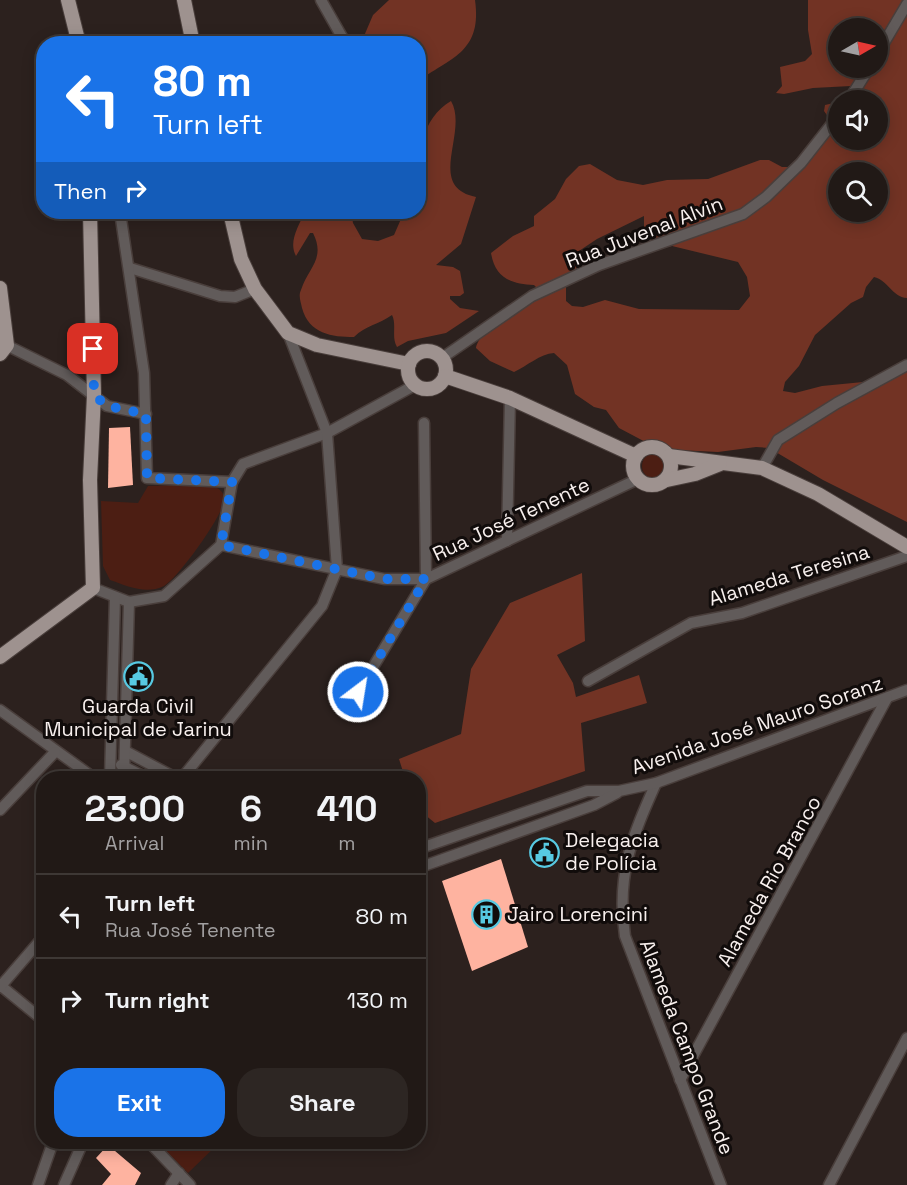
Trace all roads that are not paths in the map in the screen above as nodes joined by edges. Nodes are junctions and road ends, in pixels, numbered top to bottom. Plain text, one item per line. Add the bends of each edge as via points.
1 (68, 0) edge
2 (184, 0) edge
3 (321, 0) edge
4 (907, 4) edge
5 (77, 36) edge
6 (191, 36) edge
7 (341, 36) edge
8 (888, 36) edge
9 (828, 129) edge
10 (90, 219) edge
11 (121, 219) edge
12 (232, 219) edge
13 (130, 268) junction
14 (0, 288) edge
15 (255, 289) junction
16 (288, 333) junction
17 (2, 347) edge
18 (442, 358) junction
19 (409, 364) junction
20 (907, 365) edge
21 (445, 376) junction
22 (415, 385) junction
23 (94, 395) junction
24 (510, 398) junction
25 (146, 414) junction
26 (424, 423) dead end
27 (327, 433) junction
28 (636, 456) junction
29 (669, 456) junction
30 (720, 464) junction
31 (762, 468) junction
32 (638, 479) junction
33 (667, 480) junction
34 (232, 482) junction
35 (507, 541) junction
36 (221, 545) junction
37 (907, 547) edge
38 (907, 556) edge
39 (337, 569) junction
40 (426, 579) junction
41 (93, 588) junction
42 (115, 597) junction
43 (129, 602) junction
44 (0, 657) edge
45 (588, 681) dead end
46 (113, 685) junction
47 (125, 686) junction
48 (907, 690) edge
49 (358, 692) dead end
50 (887, 698) junction
51 (0, 710) edge
52 (56, 752) junction
53 (125, 752) junction
54 (111, 763) junction
55 (125, 766) junction
56 (38, 771) edge
57 (83, 771) edge
58 (110, 771) edge
59 (125, 771) edge
60 (134, 771) edge
61 (162, 771) edge
62 (188, 771) edge
63 (36, 773) edge
64 (656, 783) junction
65 (619, 792) junction
66 (0, 810) edge
67 (426, 846) edge
68 (426, 865) edge
69 (36, 945) edge
70 (0, 986) edge
71 (36, 1015) edge
72 (907, 1038) edge
73 (681, 1080) junction
74 (51, 1149) edge
75 (80, 1149) edge
76 (155, 1149) edge
77 (179, 1173) junction
78 (38, 1185) edge
79 (64, 1185) edge
80 (171, 1185) edge
81 (190, 1185) edge
82 (721, 1185) edge
83 (829, 1185) edge

1 - 5 main road
2 - 6 main road
3 - 7 street
4 - 8 street
9 - 18 street, Rua Juvenal Alvin via 801,163 743,214 599,265 532,296
10 - 23 main road
11 - 13 street
12 - 15 main road via 241,259
13 - 15 street via 220,296 235,297
13 - 25 street
14 - 17 main road
15 - 16 main road
16 - 19 main road via 317,345
16 - 27 street
17 - 23 street via 67,375
18 - 19 main road via 424,351
18 - 21 main road
19 - 22 main road via 408,375
20 - 31 street via 778,440
21 - 22 main road via 432,388
21 - 24 main road
22 - 27 street
23 - 25 street via 107,406
23 - 41 main road via 90,480
24 - 28 main road
24 - 35 street
25 - 34 street via 147,478
26 - 40 street
27 - 34 street via 243,464
27 - 39 street
28 - 29 main road via 652,447
28 - 32 main road via 633,468
29 - 30 main road
29 - 33 main road via 672,468
30 - 31 main road
30 - 33 main road
31 - 37 main road via 818,494
32 - 33 main road via 649,486
32 - 35 street, Rua José Tenente
34 - 36 street
35 - 40 street, Rua José Tenente
36 - 39 street, Rua José Tenente
36 - 43 street via 164,596
38 - 45 street, Alameda Teresina via 742,613 691,623
39 - 40 street, Rua José Tenente via 384,579
39 - 62 street via 322,606
40 - 49 street
41 - 42 street
41 - 44 main road
42 - 43 street
42 - 46 street
43 - 47 street
46 - 47 street
46 - 54 street
47 - 53 street
48 - 50 street, Avenida José Mauro Soranz
50 - 64 street, Avenida José Mauro Soranz
50 - 73 street, Alameda Rio Branco
51 - 52 street
52 - 56 street
52 - 57 street
53 - 55 street
53 - 61 street
54 - 55 street
54 - 58 street
55 - 59 street
55 - 60 street
63 - 66 street
64 - 65 street, Avenida José Mauro Soranz
64 - 73 street, Alameda Campo Grande via 631,838 621,907 625,936
65 - 67 street, Avenida José Mauro Soranz via 587,791
65 - 68 street, Avenida José Mauro Soranz via 594,805
69 - 70 street
70 - 71 street
72 - 83 street
73 - 82 street, Alameda Campo Grande
74 - 78 street
75 - 79 street
76 - 77 street
77 - 80 street
77 - 81 street

